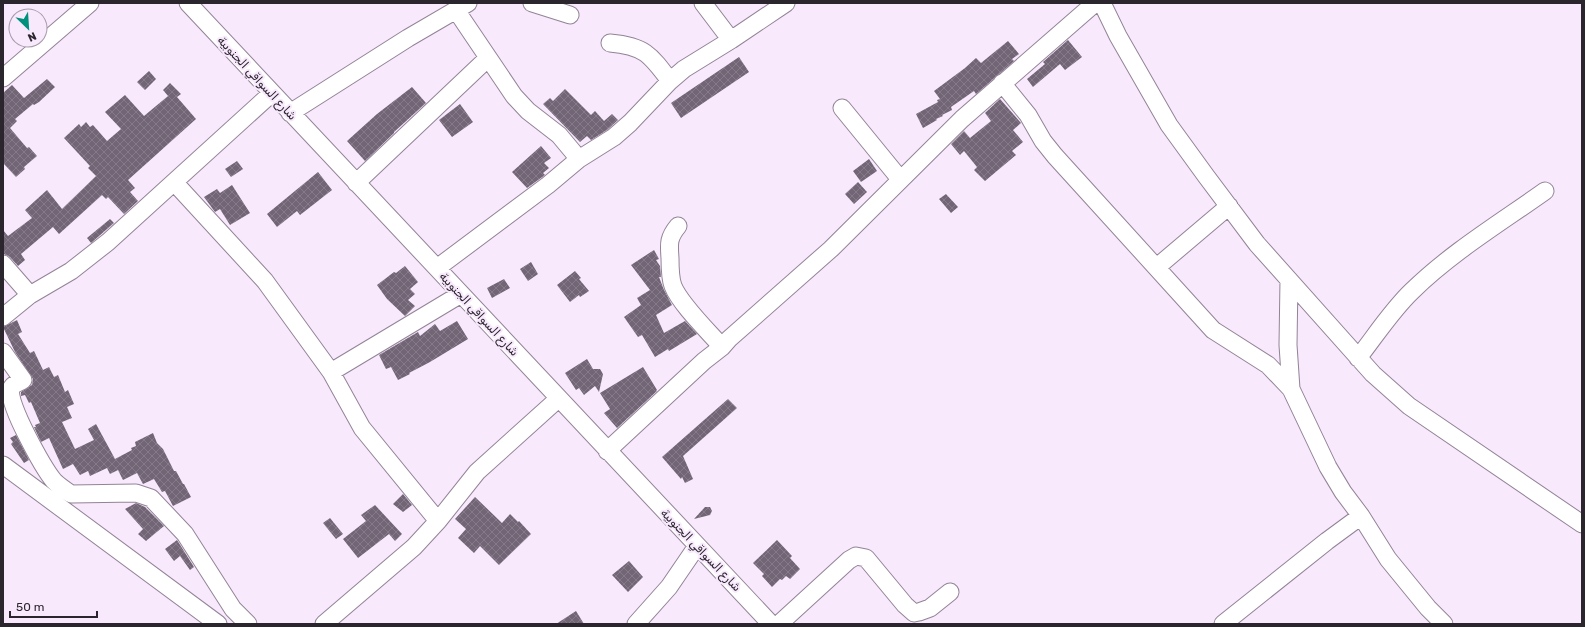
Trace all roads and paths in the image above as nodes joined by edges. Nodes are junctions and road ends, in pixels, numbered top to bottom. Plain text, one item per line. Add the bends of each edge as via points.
1 (90, 3) edge
2 (188, 3) edge
3 (532, 3) edge
4 (703, 3) edge
5 (786, 3) edge
6 (1095, 3) edge
7 (1102, 3) edge
8 (462, 7) edge
9 (570, 15) dead end
10 (731, 40) junction
11 (610, 43) dead end
12 (488, 58) junction
13 (3, 78) edge
14 (670, 81) junction
15 (1002, 83) junction
16 (272, 93) junction
17 (842, 108) dead end
18 (290, 113) junction
19 (579, 159) junction
20 (900, 179) junction
21 (174, 182) junction
22 (356, 182) junction
23 (1545, 191) dead end
24 (1228, 206) junction
25 (678, 226) dead end
26 (3, 264) edge
27 (1157, 267) junction
28 (437, 268) junction
29 (1289, 280) junction
30 (461, 294) junction
31 (30, 296) junction
32 (3, 317) edge
33 (722, 347) junction
34 (3, 352) edge
35 (1358, 358) junction
36 (331, 372) junction
37 (1291, 389) junction
38 (558, 398) junction
39 (607, 451) junction
40 (3, 465) edge
41 (71, 494) junction
42 (59, 507) junction
43 (1361, 516) junction
44 (438, 521) junction
45 (1582, 524) edge
46 (697, 546) junction
47 (950, 592) dead end
48 (218, 624) edge
49 (248, 624) edge
50 (324, 624) edge
51 (636, 624) edge
52 (771, 624) edge
53 (779, 624) edge
54 (1223, 624) edge
55 (1444, 624) edge

1 - 13 street
2 - 16 street, شارع السواقي الجنوبية
3 - 9 street
4 - 10 street
5 - 10 street
6 - 15 street
7 - 24 street via 1169,125
8 - 12 street
8 - 18 street
10 - 14 street via 684,69
11 - 14 street via 640,49 656,62
12 - 19 street via 521,105 559,135
12 - 22 street
14 - 19 street via 614,137
15 - 20 street
15 - 27 street via 1028,115 1055,156
16 - 18 street, شارع السواقي الجنوبية
16 - 21 street
17 - 20 street
18 - 22 street, شارع السواقي الجنوبية
19 - 28 street
20 - 33 street via 831,248
21 - 31 street via 108,242
21 - 36 street via 265,281
22 - 28 street, شارع السواقي الجنوبية
23 - 35 street via 1447,261 1412,291
24 - 27 street
24 - 29 street
25 - 33 street via 669,243 673,286
26 - 31 street
27 - 37 street via 1213,330 1268,365
28 - 30 street, شارع السواقي الجنوبية
29 - 35 street
29 - 37 street via 1288,345
30 - 36 street
30 - 38 street, شارع السواقي الجنوبية
31 - 32 street
33 - 39 street
34 - 41 street via 23,380 12,387 10,397 14,407 54,481
35 - 45 street via 1409,406
36 - 44 street via 362,428
37 - 43 street via 1328,467
38 - 39 street, شارع السواقي الجنوبية
38 - 44 street via 476,472
39 - 46 street, شارع السواقي الجنوبية
40 - 42 street
41 - 42 street
41 - 49 street via 136,493 151,498 185,534 233,609
42 - 48 street
43 - 54 street
43 - 55 street via 1388,559
44 - 50 street via 414,547
46 - 51 street via 668,587
46 - 52 street, شارع السواقي الجنوبية
47 - 53 street via 930,608 914,612 904,605 866,558 856,556

